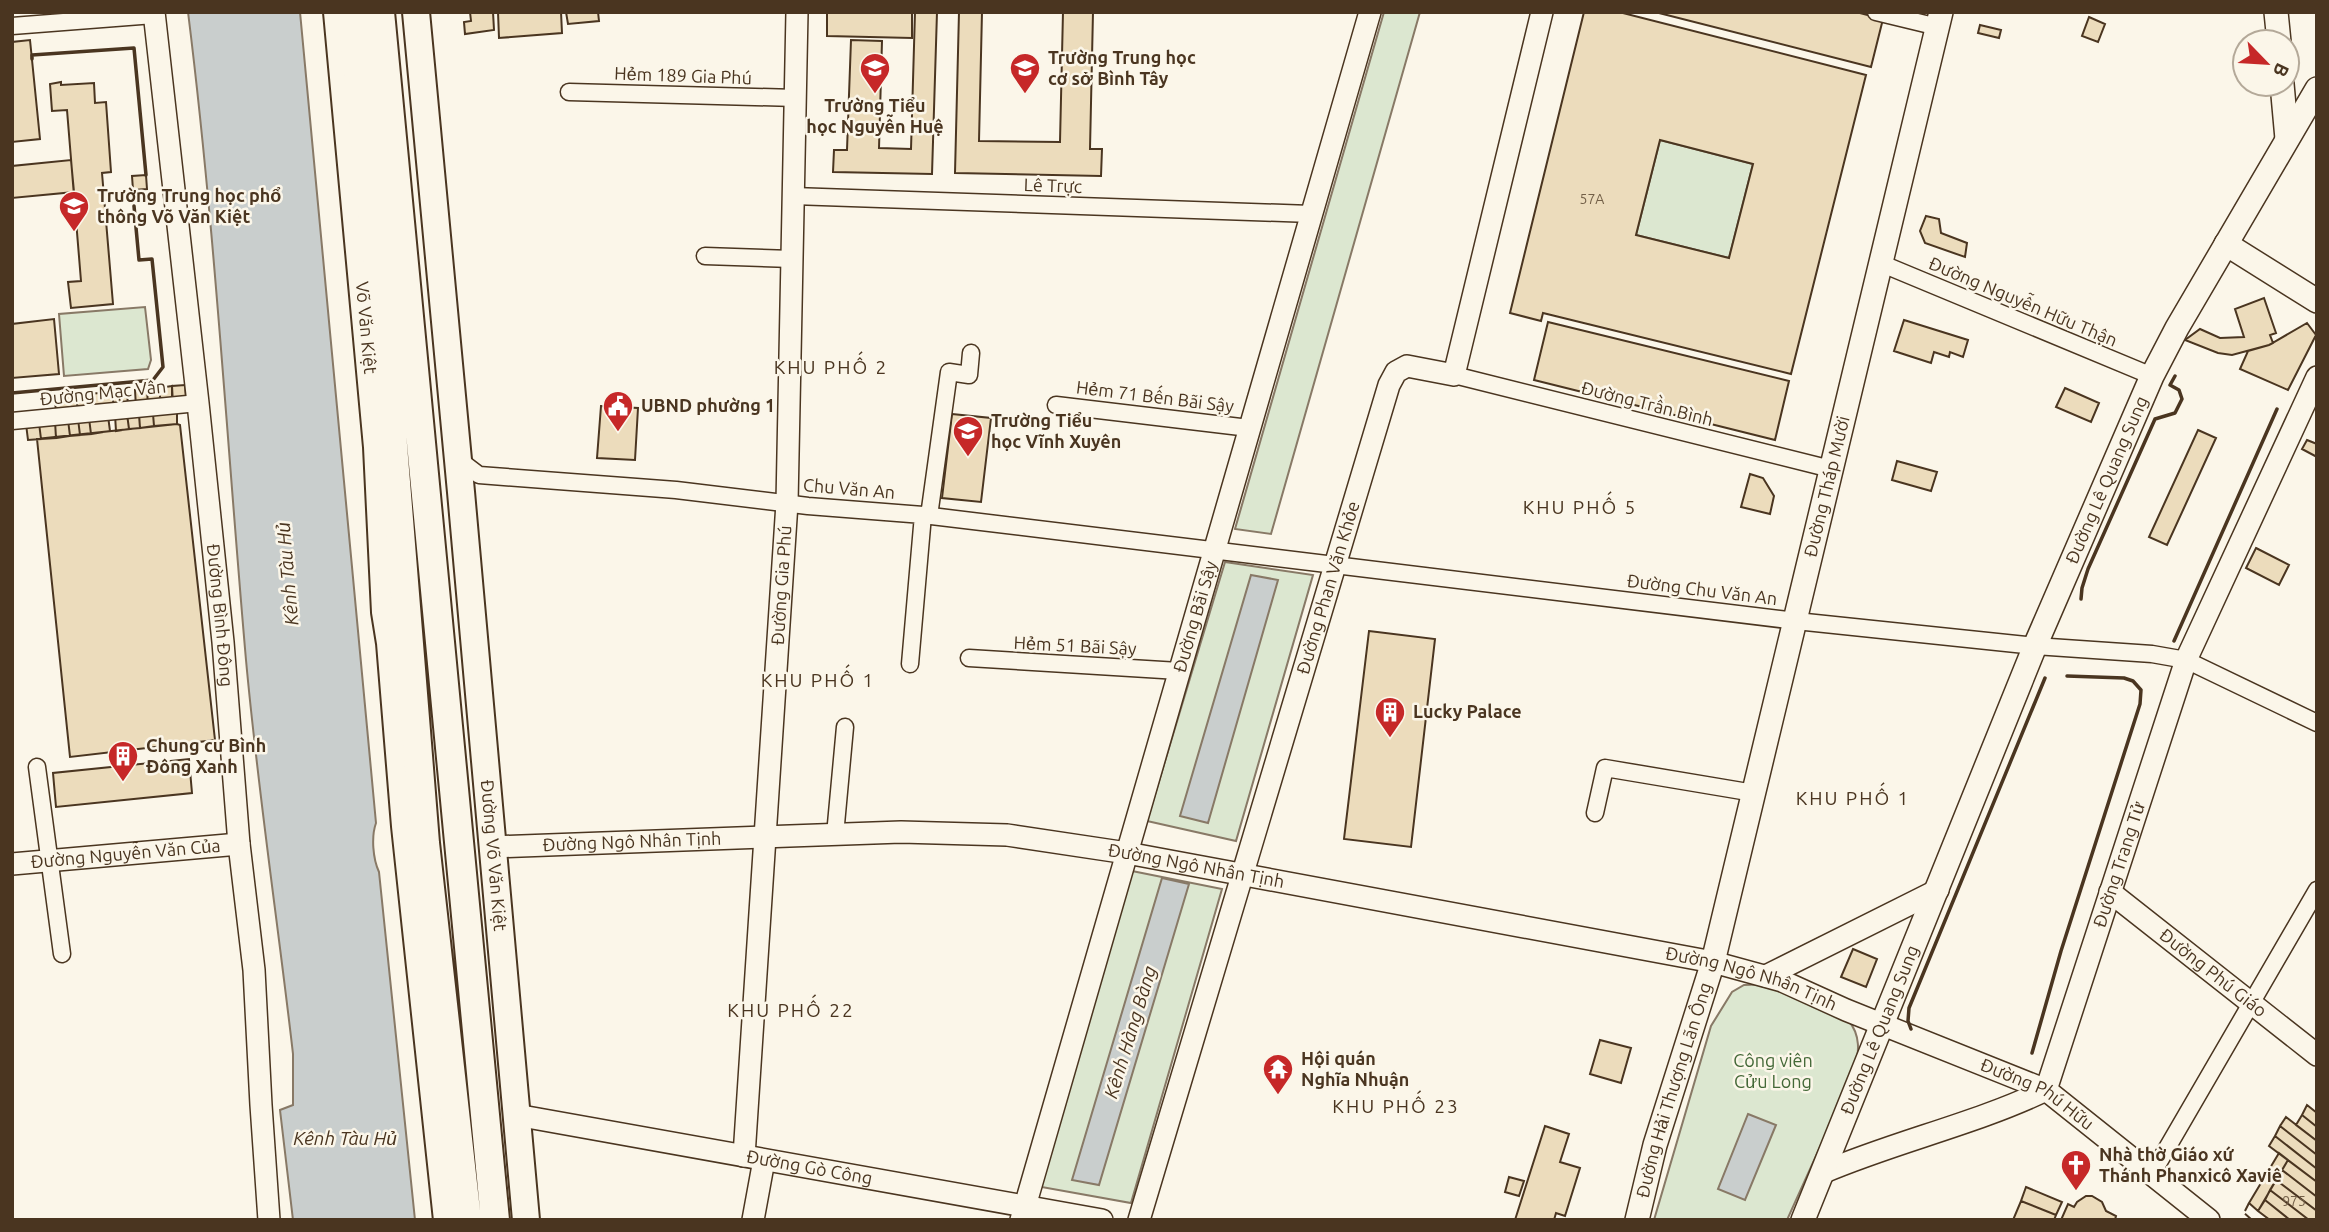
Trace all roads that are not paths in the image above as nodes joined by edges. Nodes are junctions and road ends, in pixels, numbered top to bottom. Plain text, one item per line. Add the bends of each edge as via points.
1 (337, 12) edge
2 (352, 12) edge
3 (380, 12) edge
4 (416, 12) edge
5 (797, 12) edge
6 (1370, 12) edge
7 (1542, 12) edge
8 (1876, 12) edge
9 (154, 14) edge
10 (68, 17) edge
11 (1939, 20) edge
12 (12, 26) edge
13 (2317, 89) edge
14 (569, 92) dead end
15 (796, 98) junction
16 (2283, 98) edge
17 (2287, 139) junction
18 (793, 196) junction
19 (1311, 214) junction
20 (2226, 244) junction
21 (705, 256) dead end
22 (792, 260) junction
23 (1880, 263) junction
24 (2317, 301) edge
25 (971, 353) dead end
26 (1454, 375) junction
27 (2152, 376) junction
28 (2317, 377) edge
29 (198, 403) junction
30 (1056, 405) dead end
31 (12, 421) edge
32 (1250, 428) junction
33 (1831, 469) junction
34 (466, 476) junction
35 (787, 503) junction
36 (926, 515) junction
37 (1214, 549) junction
38 (1336, 564) junction
39 (1796, 621) junction
40 (400, 643) junction
41 (2035, 646) junction
42 (969, 659) dead end
43 (2186, 660) junction
44 (910, 664) dead end
45 (1179, 671) junction
46 (2317, 723) edge
47 (845, 727) dead end
48 (37, 767) dead end
49 (1754, 793) junction
50 (1595, 813) dead end
51 (835, 835) junction
52 (766, 837) junction
53 (239, 844) junction
54 (492, 847) junction
55 (1127, 853) junction
56 (51, 861) junction
57 (12, 864) edge
58 (1242, 875) junction
59 (1938, 890) junction
60 (2317, 890) edge
61 (2110, 892) junction
62 (62, 954) dead end
63 (1713, 962) junction
64 (1766, 976) junction
65 (2251, 1003) junction
66 (1882, 1024) junction
67 (2317, 1055) edge
68 (2046, 1090) junction
69 (516, 1115) junction
70 (754, 1158) junction
71 (1824, 1172) junction
72 (2152, 1174) junction
73 (1023, 1213) edge
74 (269, 1220) edge
75 (447, 1220) edge
76 (467, 1220) edge
77 (495, 1220) edge
78 (526, 1220) edge
79 (752, 1220) edge
80 (1102, 1220) edge
81 (1139, 1220) edge
82 (1637, 1220) edge
83 (1803, 1220) edge
84 (2209, 1220) edge

1 - 40 main road, Võ Văn Kiệt via 377,447 385,612
2 - 40 highway, Võ Văn Kiệt via 381,296
3 - 77 highway, Đường Võ Văn Kiệt
4 - 34 main road
5 - 15 street, Đường Gia Phú
6 - 19 street, Đường Bãi Sậy
7 - 26 street
8 - 11 street
9 - 10 street
9 - 29 street, Đường Bình Đông
10 - 12 street
11 - 23 main road, Đường Tháp Mười
13 - 17 main road, Đường Lê Quang Sung
14 - 15 street, Hẻm 189 Gia Phú
15 - 18 street, Đường Gia Phú
16 - 17 main road
17 - 20 main road, Đường Lê Quang Sung
18 - 19 street, Lê Trực
18 - 22 street, Đường Gia Phú
19 - 32 street, Đường Bãi Sậy
20 - 24 main road
20 - 27 main road, Đường Lê Quang Sung
21 - 22 street
22 - 35 street, Đường Gia Phú
23 - 27 street, Đường Nguyễn Hữu Thận
23 - 33 main road, Đường Tháp Mười
25 - 36 street via 969,374 949,372
26 - 33 street, Đường Trần Bình
26 - 38 street, Đường Phan Văn Khỏe via 1413,365 1392,378
27 - 41 main road, Đường Lê Quang Sung
28 - 43 street, Đường Trang Tử
29 - 31 street, Đường Mạc Vân
29 - 53 street, Đường Bình Đông
30 - 32 street, Hẻm 71 Bến Bãi Sậy
32 - 37 street, Đường Bãi Sậy
33 - 39 main road, Đường Tháp Mười
34 - 35 street, Chu Văn An via 676,490
34 - 54 main road, Đường Võ Văn Kiệt
35 - 36 street, Chu Văn An
35 - 52 street, Đường Gia Phú
36 - 37 street, Chu Văn An
36 - 44 street
37 - 38 street, Đường Chu Văn An
37 - 45 street, Đường Bãi Sậy
38 - 39 street, Đường Chu Văn An
38 - 58 street, Đường Phan Văn Khỏe
39 - 41 street, Đường Chu Văn An
39 - 49 main road, Đường Tháp Mười
40 - 75 main road via 405,826
40 - 76 highway
41 - 43 street, Đường Chu Văn An
41 - 59 main road, Đường Lê Quang Sung
42 - 45 street, Hẻm 51 Bãi Sậy
43 - 46 street, Đường Chu Văn An
43 - 61 street, Đường Trang Tử
45 - 55 street, Đường Bãi Sậy
47 - 51 street
48 - 56 street
49 - 50 street via 1605,768
49 - 63 main road, Đường Tháp Mười
51 - 52 street, Đường Ngô Nhân Tịnh
51 - 55 street, Đường Ngô Nhân Tịnh via 976,833
52 - 54 street, Đường Ngô Nhân Tịnh
52 - 70 street, Đường Gia Phú
53 - 56 street, Đường Nguyễn Văn Của
53 - 74 street, Đường Bình Đông via 254,970
54 - 69 main road, Đường Võ Văn Kiệt
55 - 58 street, Đường Ngô Nhân Tịnh
55 - 73 street, Đường Bãi Sậy
56 - 57 street, Đường Nguyễn Văn Của
56 - 62 street
58 - 63 street, Đường Ngô Nhân Tịnh
58 - 81 street, Đường Phan Văn Khỏe
59 - 64 street
59 - 66 main road, Đường Lê Quang Sung
60 - 65 street
61 - 65 street, Đường Phú Giáo
61 - 68 street, Đường Trang Tử
63 - 64 street, Đường Ngô Nhân Tịnh
63 - 82 main road, Đường Hải Thượng Lãn Ông via 1655,1145
64 - 66 street, Đường Ngô Nhân Tịnh
65 - 67 street, Đường Phú Giáo
65 - 72 street
66 - 68 street, Đường Phú Hữu
66 - 71 main road, Đường Lê Quang Sung
68 - 71 street
68 - 72 street, Đường Phú Hữu
69 - 70 street, Đường Gò Công
69 - 78 main road, Đường Võ Văn Kiệt
70 - 73 street, Đường Gò Công
70 - 79 street, Đường Gia Phú
71 - 83 main road
72 - 84 street, Đường Phú Hữu
73 - 80 street, Đường Gò Công

